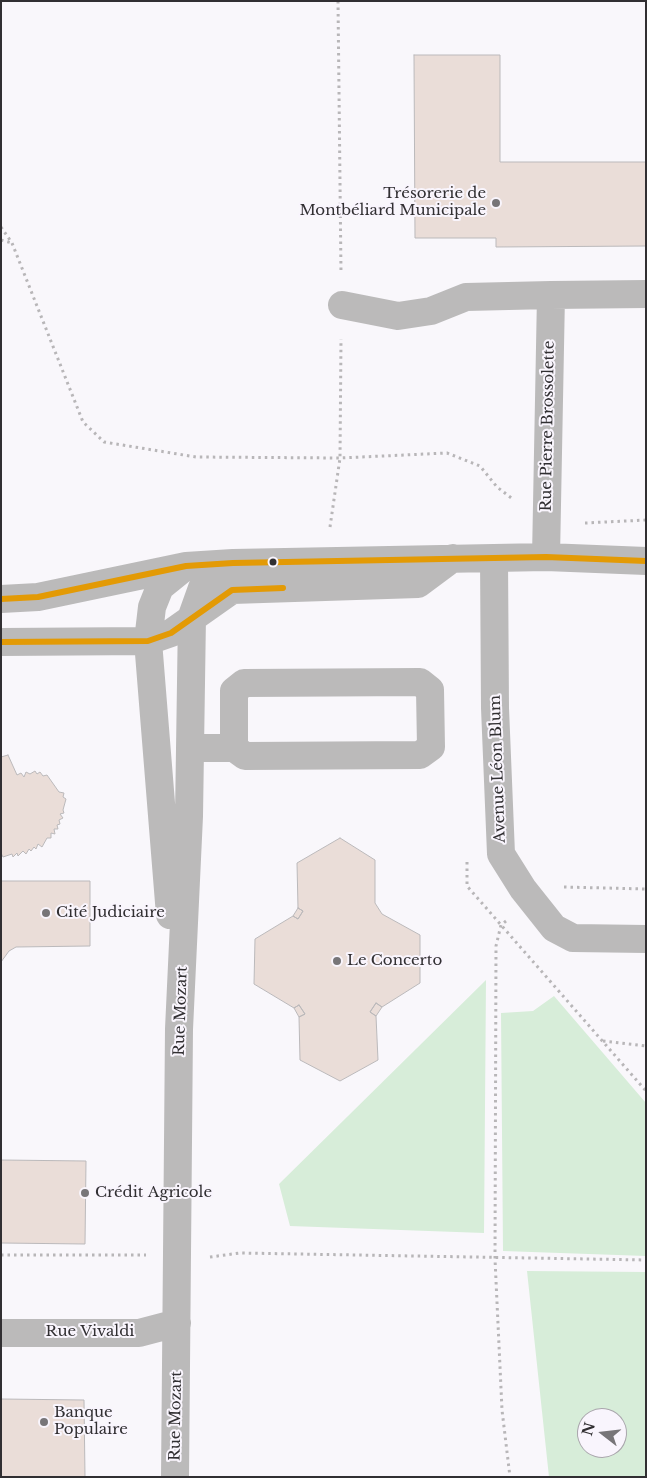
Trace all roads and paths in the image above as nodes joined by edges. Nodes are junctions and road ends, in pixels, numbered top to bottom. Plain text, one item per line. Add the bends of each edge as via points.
1 (1, 227) edge
2 (1, 240) edge
3 (12, 243) junction
4 (646, 294) edge
5 (551, 295) junction
6 (342, 305) dead end
7 (646, 520) edge
8 (546, 525) junction
9 (453, 558) junction
10 (494, 558) junction
11 (546, 558) junction
12 (646, 561) edge
13 (233, 563) junction
14 (186, 566) junction
15 (1, 600) edge
16 (192, 616) junction
17 (148, 641) junction
18 (1, 642) edge
19 (190, 748) junction
20 (234, 748) junction
21 (501, 924) dead end
22 (646, 939) edge
23 (179, 1029) junction
24 (602, 1040) dead end
25 (646, 1046) edge
26 (1, 1255) edge
27 (495, 1259) junction
28 (646, 1260) edge
29 (177, 1263) junction
30 (177, 1323) junction
31 (1, 1333) edge
32 (175, 1477) edge
33 (510, 1477) edge

1 - 3 path
2 - 3 path
3 - 8 path via 84,422 104,442 196,457 340,458 447,453 480,466 497,487
4 - 5 street
5 - 6 street via 466,297 431,311 398,316
5 - 8 street, Rue Pierre Brossolette
7 - 8 path
8 - 11 street, Rue Pierre Brossolette
9 - 10 street
9 - 13 street
9 - 16 street via 418,584 232,590
10 - 11 street
10 - 22 street, Avenue Léon Blum via 495,708 501,854 554,928 573,938
11 - 12 street
13 - 14 street
13 - 16 street, Rue Mozart via 213,574 202,588
14 - 15 street via 38,597
14 - 17 street via 160,587 152,607
16 - 17 street via 171,633
16 - 19 street, Rue Mozart
17 - 18 street
17 - 23 street
19 - 20 street
19 - 23 street, Rue Mozart
20 - 20 street via 234,691 244,683 420,682 430,690 431,747 420,755 245,756
21 - 27 path via 496,946
23 - 29 street, Rue Mozart
24 - 25 path
26 - 29 path via 149,1255
27 - 28 path
27 - 29 path via 240,1253
27 - 33 path via 502,1410
29 - 30 street, Rue Mozart
30 - 31 street, Rue Vivaldi via 139,1333
30 - 32 street, Rue Mozart

